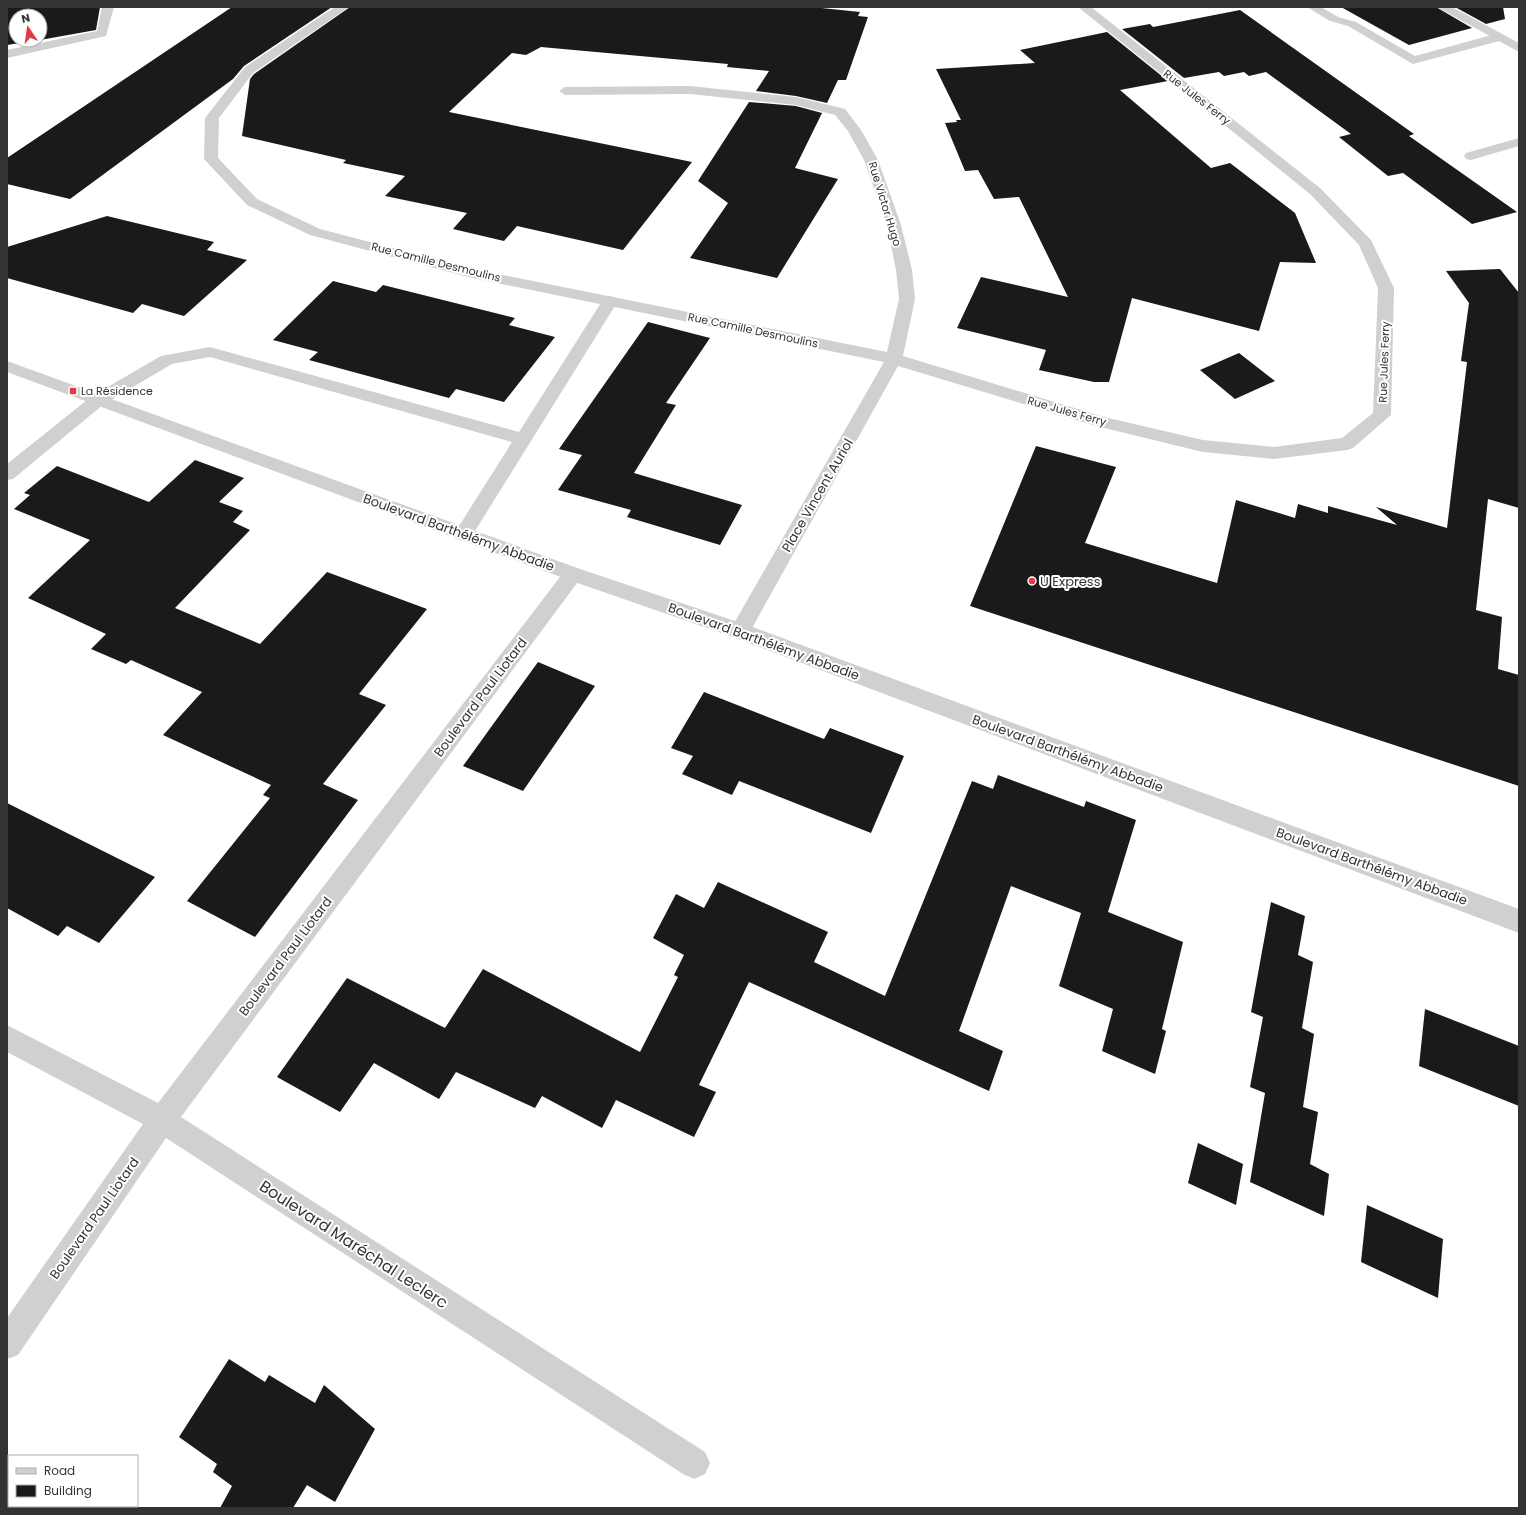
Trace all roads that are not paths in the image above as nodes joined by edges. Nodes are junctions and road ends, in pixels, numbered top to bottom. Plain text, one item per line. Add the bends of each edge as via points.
1 (108, 7) edge
2 (343, 7) edge
3 (1084, 7) edge
4 (1313, 7) edge
5 (1443, 7) edge
6 (1499, 37) junction
7 (1519, 48) edge
8 (7, 54) edge
9 (565, 91) dead end
10 (1519, 142) edge
11 (1472, 156) dead end
12 (610, 301) junction
13 (894, 359) junction
14 (7, 366) edge
15 (98, 400) junction
16 (523, 439) junction
17 (7, 474) edge
18 (463, 534) junction
19 (573, 574) junction
20 (740, 631) junction
21 (1519, 921) edge
22 (7, 1038) edge
23 (162, 1120) junction
24 (7, 1344) edge
25 (694, 1463) dead end

1 - 8 street via 102,33
2 - 12 street, Rue Camille Desmoulins via 249,70 212,118 211,159 252,202 315,232 472,272
3 - 13 street, Rue Jules Ferry via 1316,191 1366,243 1386,288 1382,415 1347,444 1274,453 1203,446 1102,422
4 - 6 street via 1334,19 1352,24 1413,60
5 - 6 street
6 - 7 street
9 - 13 street, Rue Victor Hugo via 690,90 796,101 840,112 854,130 874,167 894,225 904,270 907,299
10 - 11 street
12 - 13 street, Rue Camille Desmoulins
12 - 16 street
13 - 20 street, Place Vincent Auriol
14 - 15 street, Boulevard Barthélémy Abbadie
15 - 16 street via 167,360 210,352
15 - 17 street
15 - 18 street, Boulevard Barthélémy Abbadie
16 - 18 street
18 - 19 street, Boulevard Barthélémy Abbadie
19 - 20 street, Boulevard Barthélémy Abbadie
19 - 23 street, Boulevard Paul Liotard
20 - 21 street, Boulevard Barthélémy Abbadie
22 - 23 street, Boulevard Maréchal Leclerc
23 - 24 street, Boulevard Paul Liotard
23 - 25 street, Boulevard Maréchal Leclerc

